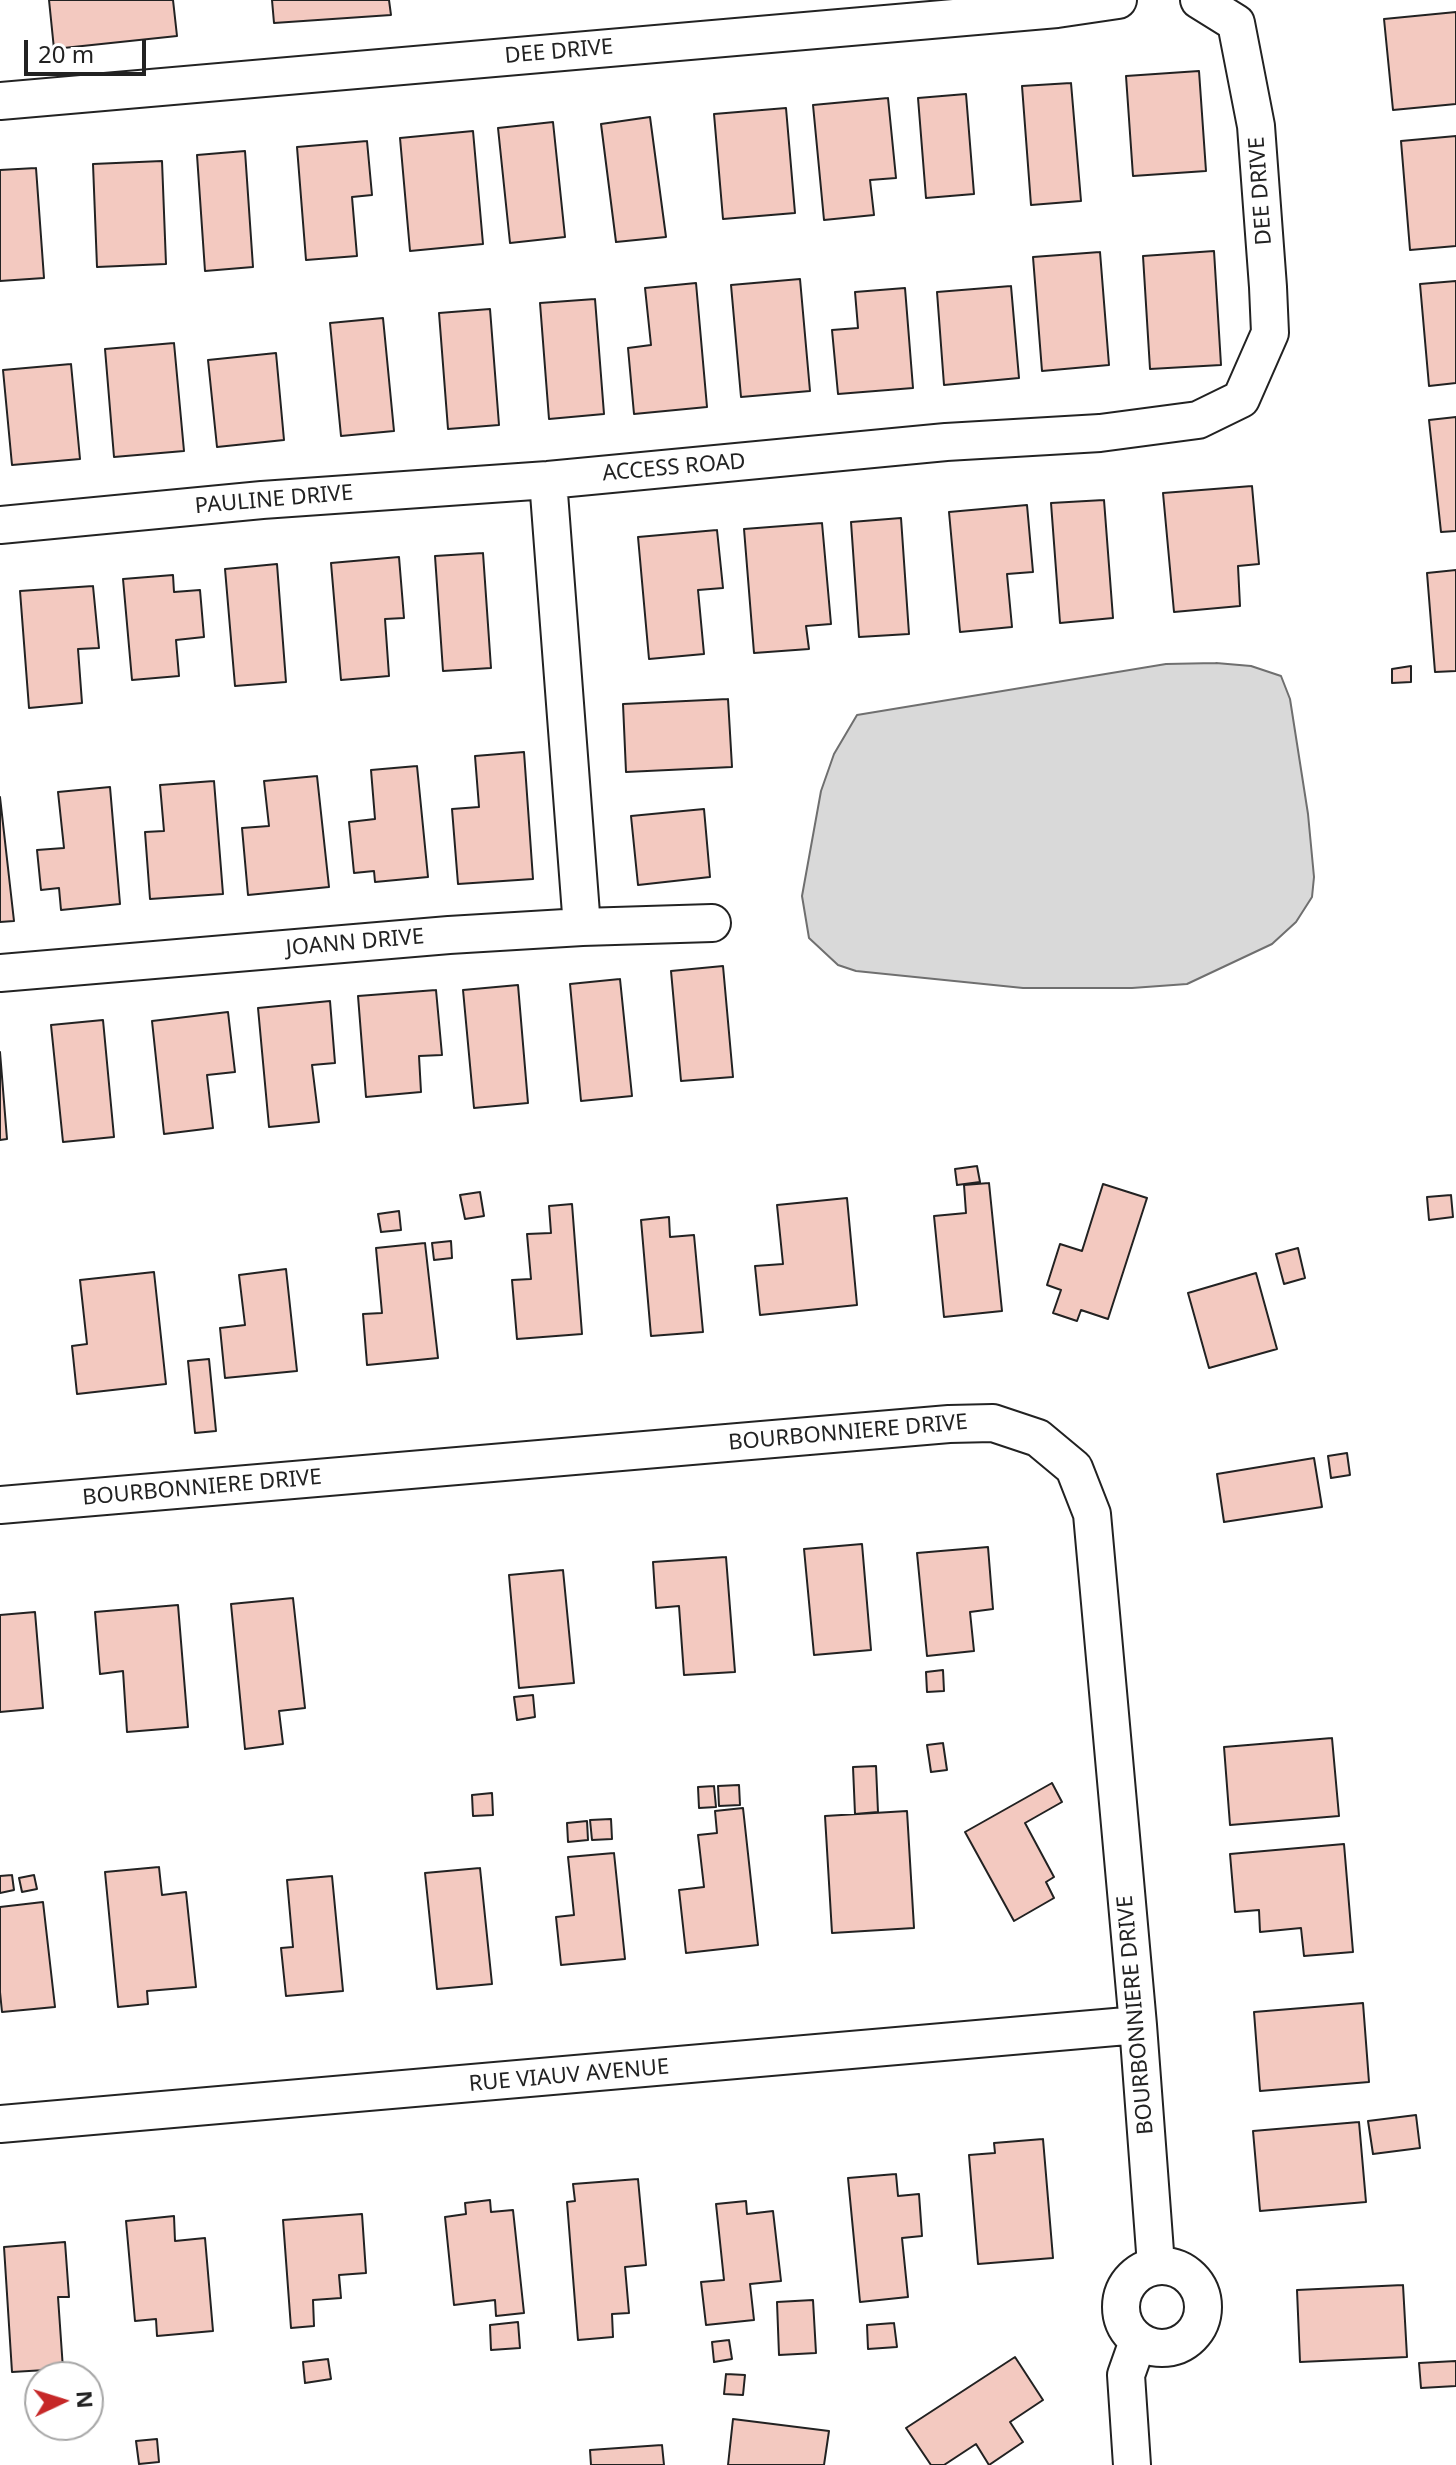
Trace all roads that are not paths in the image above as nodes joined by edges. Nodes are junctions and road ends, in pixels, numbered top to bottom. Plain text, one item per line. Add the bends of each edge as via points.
1 (1118, 0) edge
2 (1199, 0) edge
3 (0, 101) edge
4 (1241, 399) joint
5 (548, 480) junction
6 (0, 525) edge
7 (712, 923) dead end
8 (582, 927) junction
9 (0, 973) edge
10 (0, 1505) edge
11 (1138, 2025) junction
12 (0, 2124) edge
13 (1156, 2265) junction
14 (1138, 2341) junction
15 (1132, 2465) edge

1 - 3 street, DEE DRIVE
2 - 4 street, DEE DRIVE via 1236,23 1256,126 1270,333
4 - 5 street, ACCESS ROAD via 1198,420 1114,431
5 - 6 street, PAULINE DRIVE
5 - 8 street
7 - 8 street, JOANN DRIVE
8 - 9 street, JOANN DRIVE
10 - 11 street, BOURBONNIERE DRIVE via 949,1424 993,1423 1038,1438 1074,1468 1092,1514
11 - 12 street, RUE VIAUV AVENUE
11 - 13 street, BOURBONNIERE DRIVE
13 - 14 street via 1131,2278 1120,2304 1128,2331
13 - 14 street via 1192,2278 1203,2301 1202,2315 1190,2337 1179,2344 1165,2348
14 - 15 street via 1126,2375

